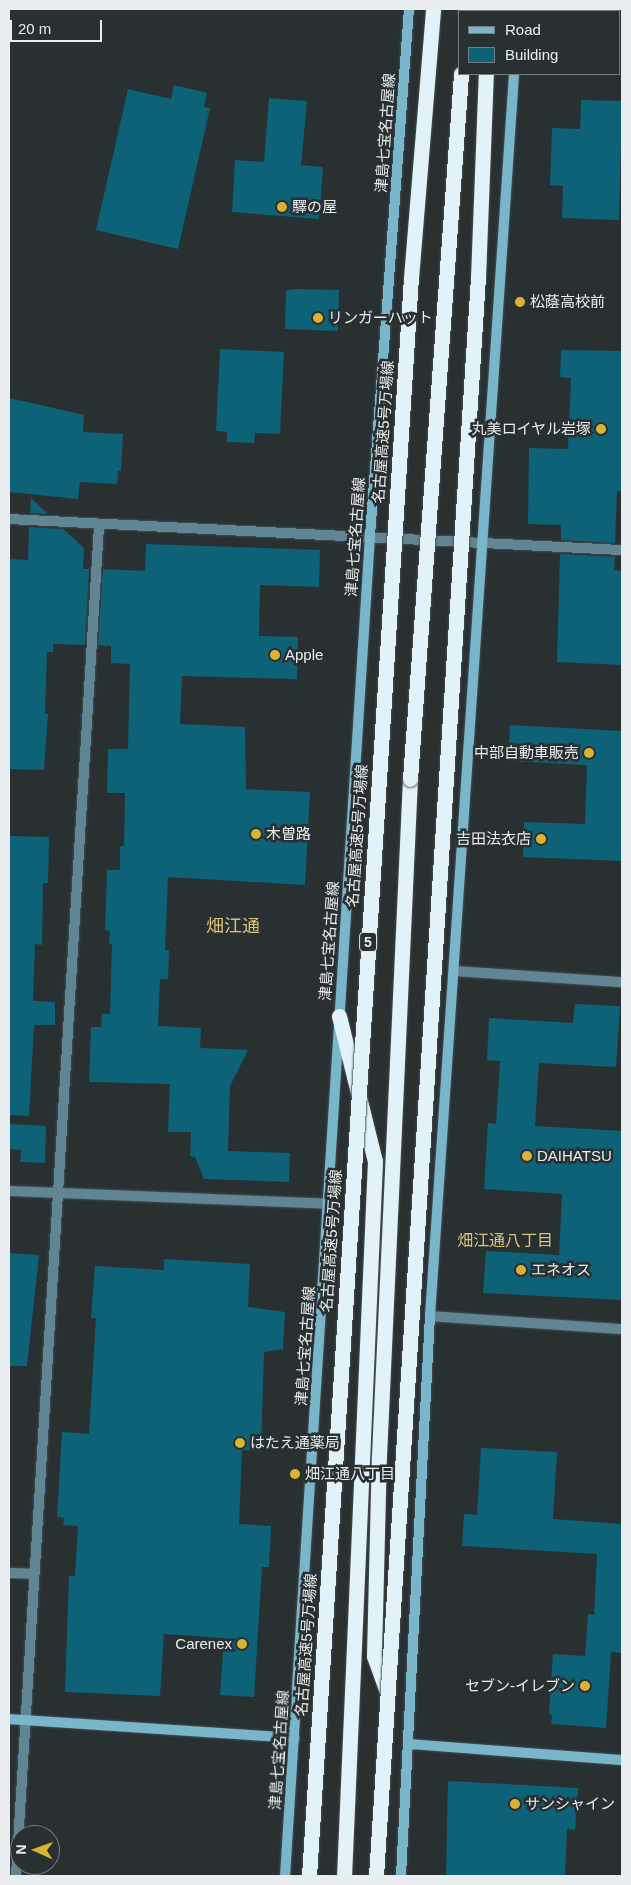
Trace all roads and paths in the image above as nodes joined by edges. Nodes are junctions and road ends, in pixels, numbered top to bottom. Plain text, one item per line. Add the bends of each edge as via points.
1 (409, 9) edge
2 (433, 9) edge
3 (461, 75) edge
4 (486, 75) edge
5 (514, 75) edge
6 (9, 519) edge
7 (99, 525) junction
8 (370, 536) junction
9 (485, 541) junction
10 (622, 550) edge
11 (455, 971) junction
12 (622, 982) edge
13 (339, 1016) junction
14 (9, 1191) edge
15 (57, 1193) junction
16 (330, 1204) junction
17 (430, 1316) junction
18 (622, 1329) edge
19 (9, 1573) edge
20 (34, 1574) junction
21 (386, 1692) junction
22 (9, 1720) edge
23 (25, 1721) junction
24 (294, 1738) junction
25 (409, 1744) junction
26 (622, 1760) edge
27 (16, 1876) edge
28 (285, 1876) edge
29 (309, 1876) edge
30 (344, 1876) edge
31 (376, 1876) edge
32 (401, 1876) edge

1 - 8 main road, 津島七宝名古屋線
2 - 29 highway, 名古屋高速5号万場線 / 5, bridge via 410,288
3 - 21 highway, bridge via 410,779 378,1503 374,1656
4 - 21 highway, bridge via 478,278 409,1382
5 - 9 main road
6 - 7 street
7 - 8 street
7 - 15 street
8 - 9 street
8 - 13 main road, 津島七宝名古屋線
9 - 10 street
9 - 11 main road
11 - 12 street
11 - 17 main road
13 - 16 main road, 津島七宝名古屋線
13 - 30 highway via 375,1161
14 - 15 street
15 - 16 street
15 - 20 street
16 - 24 main road, 津島七宝名古屋線
17 - 18 street
17 - 25 main road
19 - 20 street
20 - 23 street
21 - 31 highway, bridge
22 - 23 main road
23 - 24 main road
23 - 27 street
24 - 28 main road, 津島七宝名古屋線
25 - 26 main road
25 - 32 main road

